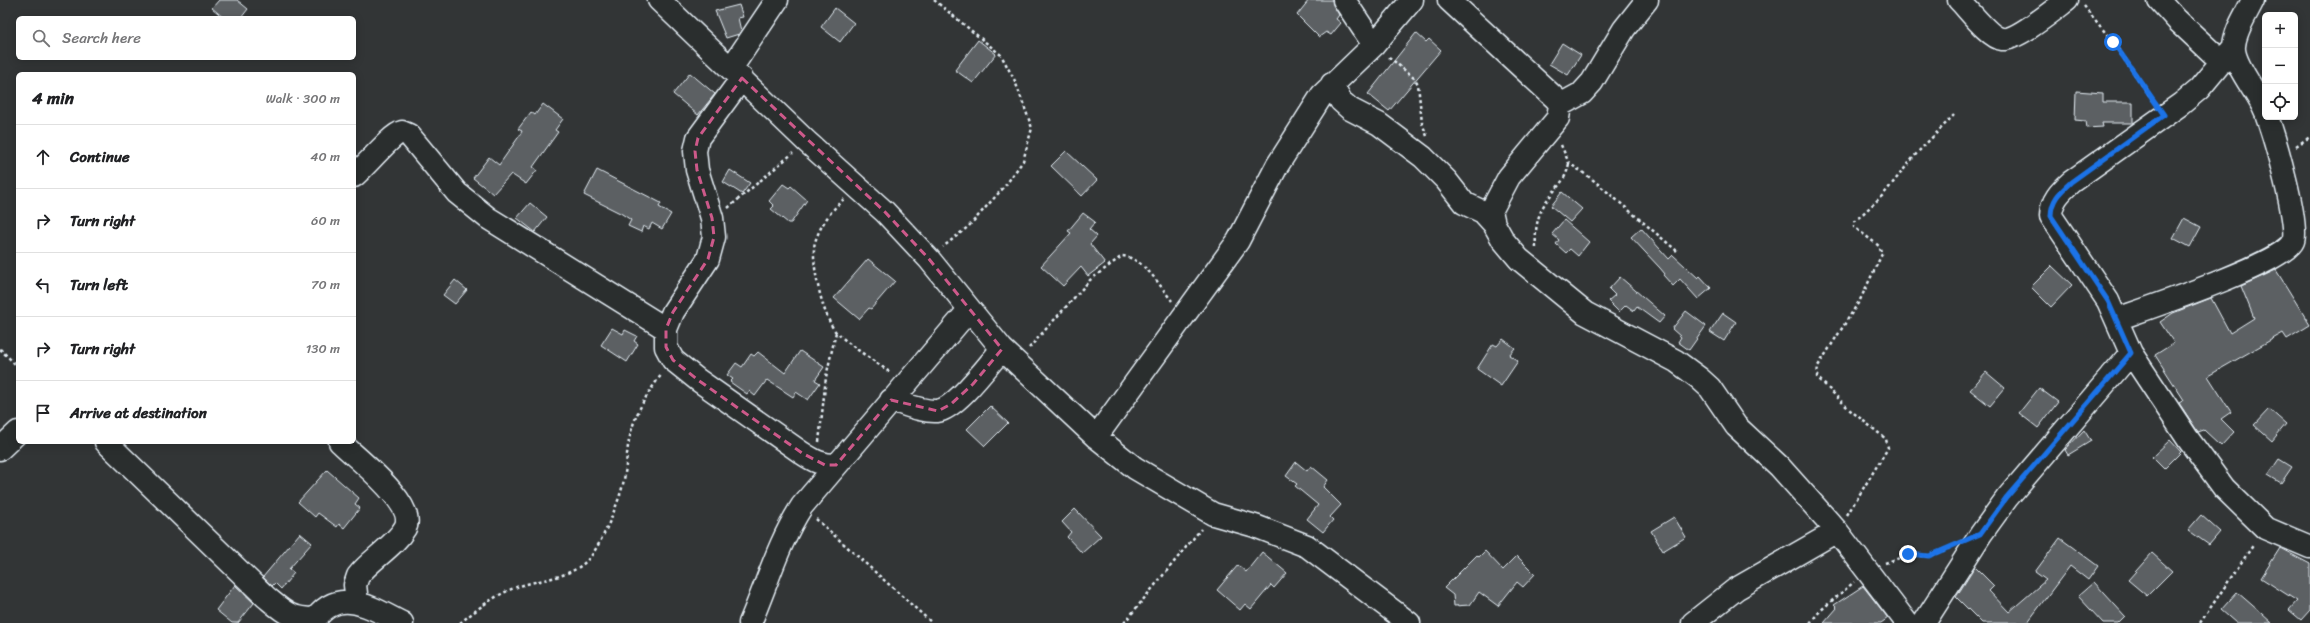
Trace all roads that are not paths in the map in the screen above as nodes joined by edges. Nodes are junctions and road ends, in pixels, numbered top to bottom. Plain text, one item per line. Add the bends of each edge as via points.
1 (660, 0) edge
2 (777, 0) edge
3 (1344, 0) edge
4 (1412, 0) edge
5 (1449, 0) edge
6 (1647, 0) edge
7 (1960, 0) edge
8 (2068, 0) edge
9 (2159, 0) edge
10 (2253, 0) edge
11 (1374, 45) junction
12 (2228, 55) junction
13 (737, 73) junction
14 (1332, 84) junction
15 (1560, 106) junction
16 (2262, 106) edge
17 (2268, 120) edge
18 (356, 174) edge
19 (1494, 224) junction
20 (969, 310) junction
21 (2117, 319) junction
22 (666, 329) junction
23 (1002, 349) junction
24 (2131, 353) junction
25 (898, 393) junction
26 (16, 434) edge
27 (1096, 437) junction
28 (108, 444) edge
29 (342, 444) edge
30 (0, 449) edge
31 (826, 464) junction
32 (1837, 531) junction
33 (2310, 547) edge
34 (357, 602) junction
35 (314, 621) edge
36 (402, 623) edge
37 (750, 623) edge
38 (1409, 623) edge
39 (1693, 623) edge
40 (1907, 623) edge
41 (1924, 623) edge

1 - 13 street
2 - 13 street
3 - 11 street
4 - 11 street
5 - 15 street via 1556,99
6 - 15 street via 1624,29 1592,82 1582,93
7 - 8 street via 1991,34 2002,39 2013,37
9 - 12 street via 2177,20
10 - 12 street
11 - 14 street
12 - 16 street via 2238,62
12 - 21 street via 2199,89 2071,182 2058,195 2051,207 2051,216 2056,225 2092,276
13 - 20 street via 806,141 885,212 929,258
13 - 22 street via 698,138 695,151 712,218 714,238 708,259 673,312
14 - 19 street via 1341,101 1350,109 1379,124 1423,157 1464,203 1483,212
14 - 27 street via 1293,139 1238,241
15 - 19 street via 1558,118 1509,177 1498,196 1491,211
17 - 21 street via 2281,156 2294,227 2294,241 2286,250 2270,259 2196,291
18 - 22 street via 395,134 402,132 408,135 458,193 488,218
19 - 32 street via 1503,240 1533,270 1585,313 1676,361 1699,378 1710,388 1736,426 1779,466
20 - 23 street
20 - 25 street
21 - 24 street
22 - 31 street via 666,347 673,360
23 - 25 street via 973,384 951,404 938,411 924,410
23 - 27 street
24 - 33 street via 2224,488 2265,528
24 - 41 street via 2006,498
25 - 31 street
26 - 30 street
27 - 38 street via 1134,468 1213,514 1255,526 1307,546
28 - 35 street via 266,597 283,611 299,619
29 - 34 street via 390,490 404,507 407,519 406,527 399,536 358,576 355,585
31 - 37 street via 789,526
32 - 39 street via 1736,589
32 - 40 street
34 - 35 street via 342,602 328,609
34 - 36 street

